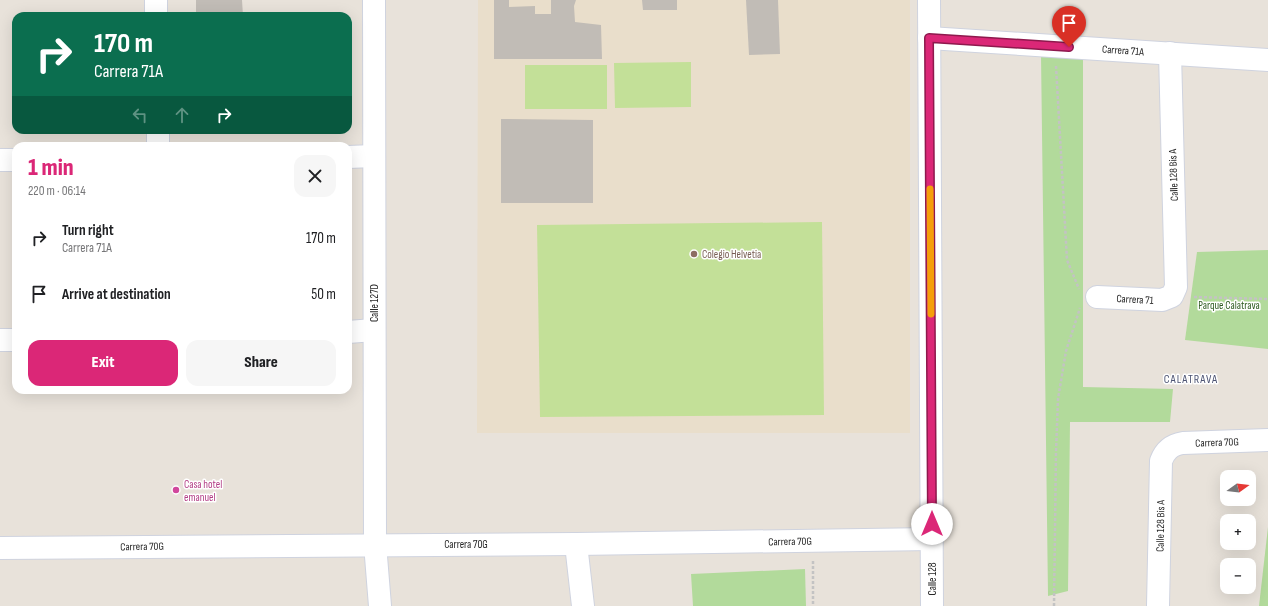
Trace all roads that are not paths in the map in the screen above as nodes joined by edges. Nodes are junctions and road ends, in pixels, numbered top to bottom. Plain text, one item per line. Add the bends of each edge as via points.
1 (156, 0) edge
2 (374, 0) edge
3 (929, 0) edge
4 (156, 12) edge
5 (929, 38) junction
6 (1170, 53) junction
7 (1268, 60) edge
8 (352, 156) edge
9 (374, 156) junction
10 (0, 160) edge
11 (12, 160) edge
12 (1172, 296) joint
13 (1085, 298) road end
14 (374, 330) junction
15 (352, 332) edge
16 (0, 340) edge
17 (12, 340) edge
18 (1268, 440) edge
19 (1168, 448) joint
20 (932, 539) junction
21 (375, 544) junction
22 (576, 544) junction
23 (0, 548) edge
24 (380, 606) edge
25 (583, 606) edge
26 (932, 606) edge
27 (1158, 606) edge

1 - 4 street
2 - 9 street, Calle 127D
3 - 5 street, Calle 128
5 - 6 street, Carrera 71A
5 - 20 street, Calle 128
6 - 7 street, Carrera 71A
6 - 12 street, Calle 128 Bis A via 1176,287
8 - 9 street
9 - 14 street, Calle 127D
10 - 11 street
12 - 13 street, Carrera 71 via 1162,300
14 - 15 street
14 - 21 street, Calle 127D
16 - 17 street
18 - 19 street, Carrera 70G via 1183,443
19 - 27 street, Calle 128 Bis A via 1161,461
20 - 22 street, Carrera 70G
20 - 26 street, Calle 128
21 - 22 street, Carrera 70G
21 - 23 street, Carrera 70G
21 - 24 street, Calle 127D
22 - 25 street

